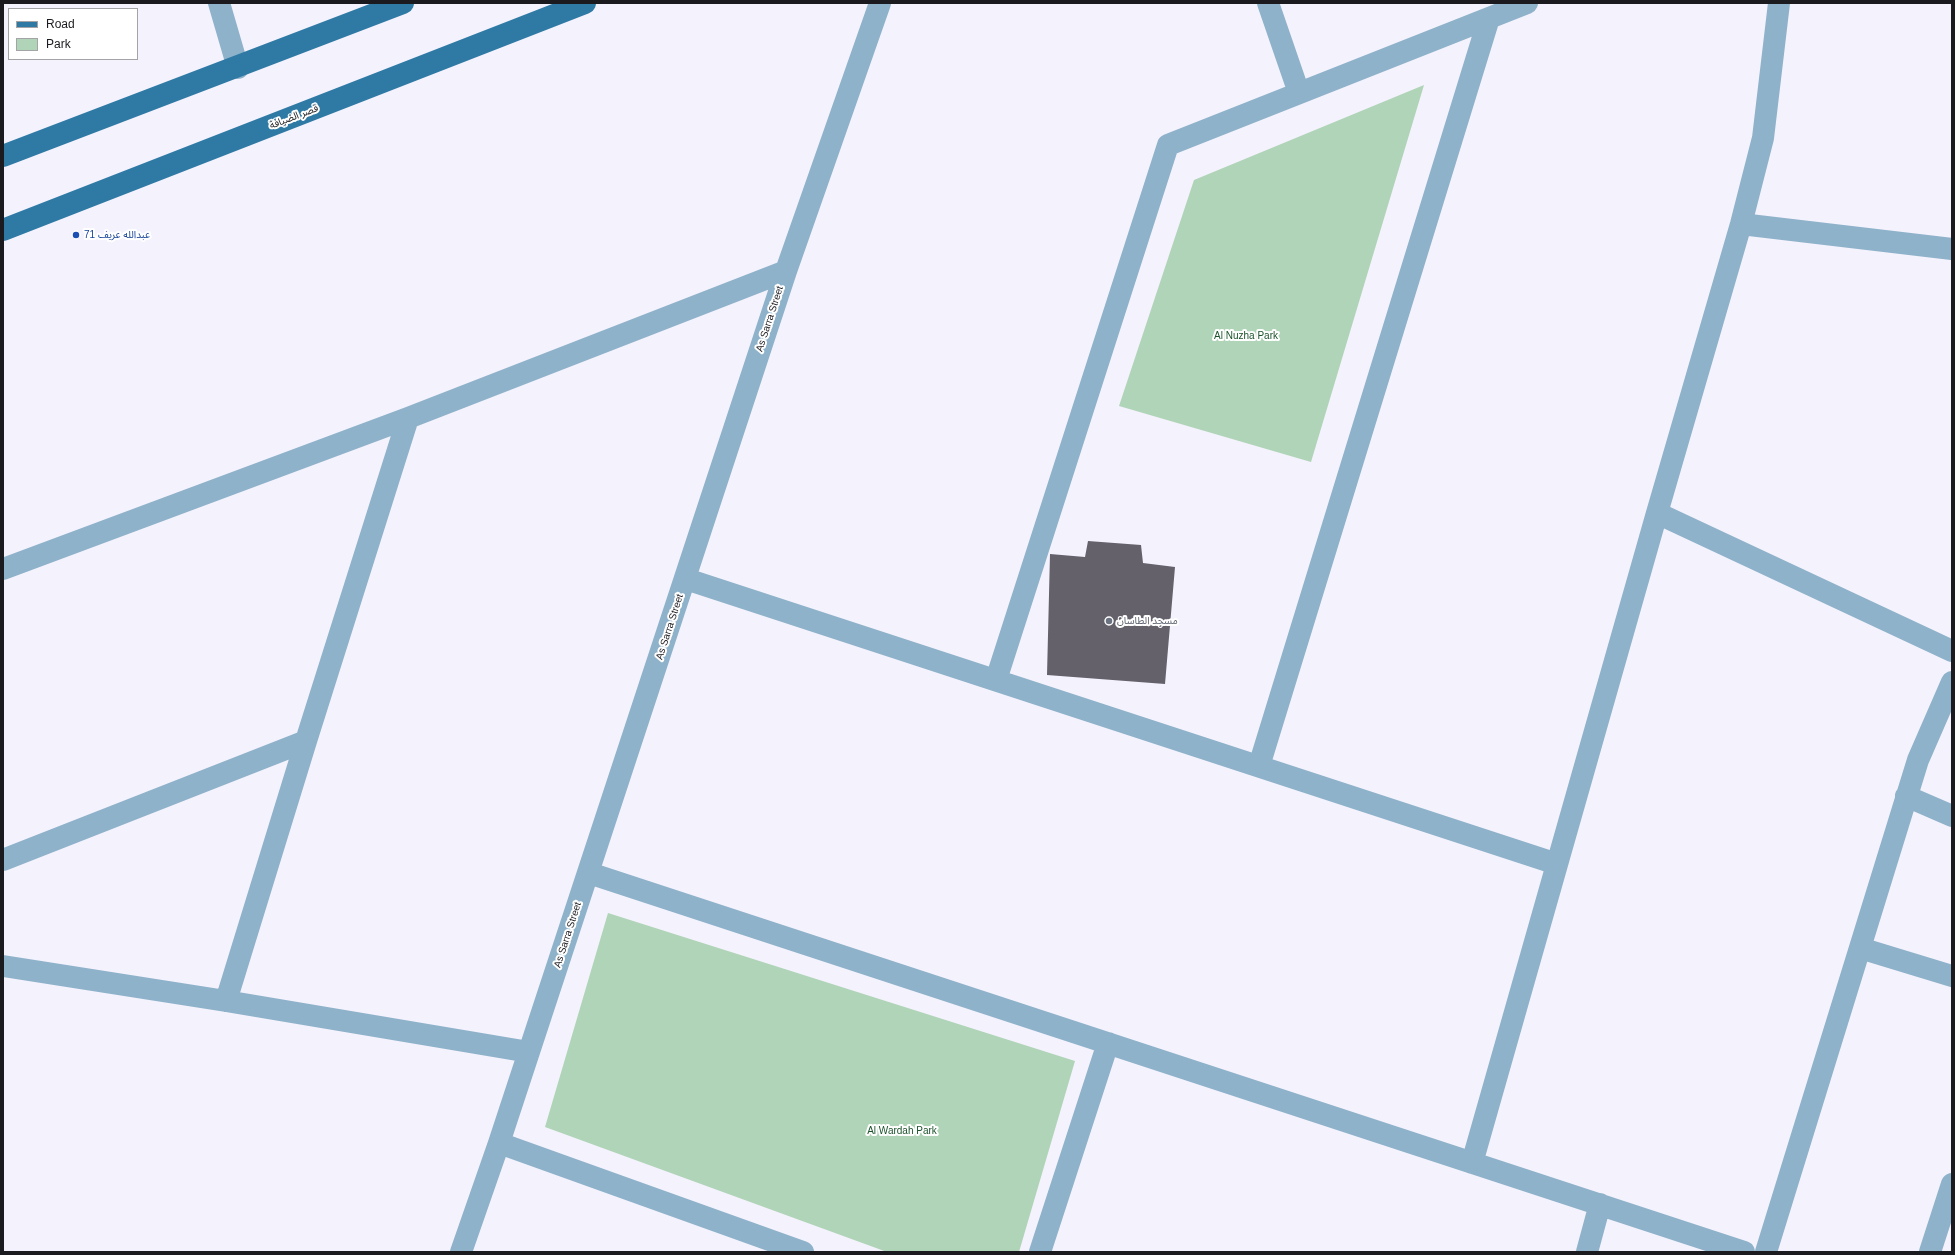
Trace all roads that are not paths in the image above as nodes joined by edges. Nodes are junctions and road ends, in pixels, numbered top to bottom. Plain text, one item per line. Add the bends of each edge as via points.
1 (220, 3) edge
2 (403, 3) edge
3 (585, 3) edge
4 (880, 3) edge
5 (1268, 3) edge
6 (1527, 3) edge
7 (1779, 3) edge
8 (1489, 18) junction
9 (238, 68) junction
10 (1299, 93) junction
11 (3, 156) edge
12 (1741, 224) junction
13 (3, 230) edge
14 (1952, 249) edge
15 (786, 271) junction
16 (408, 418) junction
17 (1657, 513) junction
18 (3, 569) edge
19 (686, 578) junction
20 (1952, 651) edge
21 (996, 680) junction
22 (1952, 682) edge
23 (306, 741) junction
24 (1259, 766) junction
25 (1906, 796) junction
26 (1952, 816) edge
27 (3, 860) edge
28 (1557, 864) junction
29 (589, 873) junction
30 (1860, 948) junction
31 (3, 966) edge
32 (1952, 976) edge
33 (226, 1001) junction
34 (1108, 1043) junction
35 (529, 1052) junction
36 (499, 1143) junction
37 (1472, 1163) junction
38 (1952, 1184) edge
39 (1600, 1204) junction
40 (793, 1250) edge
41 (461, 1252) edge
42 (1040, 1252) edge
43 (1587, 1252) edge
44 (1744, 1252) edge
45 (1766, 1252) edge
46 (1930, 1252) edge

1 - 9 street
2 - 9 main road
3 - 13 main road, قصر الضيافة
4 - 15 street, As Sarra Street
5 - 10 street
6 - 8 street
7 - 12 street via 1763,138
8 - 10 street
8 - 24 street
9 - 11 main road
10 - 21 street via 1168,145
12 - 14 street
12 - 17 street
15 - 16 street
15 - 19 street, As Sarra Street
16 - 18 street
16 - 23 street
17 - 20 street
17 - 28 street
19 - 21 street
19 - 29 street, As Sarra Street
21 - 24 street
22 - 25 street via 1918,760
23 - 27 street
23 - 33 street
24 - 28 street
25 - 26 street
25 - 30 street
28 - 37 street
29 - 34 street
29 - 35 street, As Sarra Street
30 - 32 street
30 - 45 street
31 - 33 street
33 - 35 street
34 - 37 street
34 - 42 street
35 - 36 street, As Sarra Street
36 - 40 street
36 - 41 street, As Sarra Street
37 - 39 street
38 - 46 street
39 - 43 street
39 - 44 street

